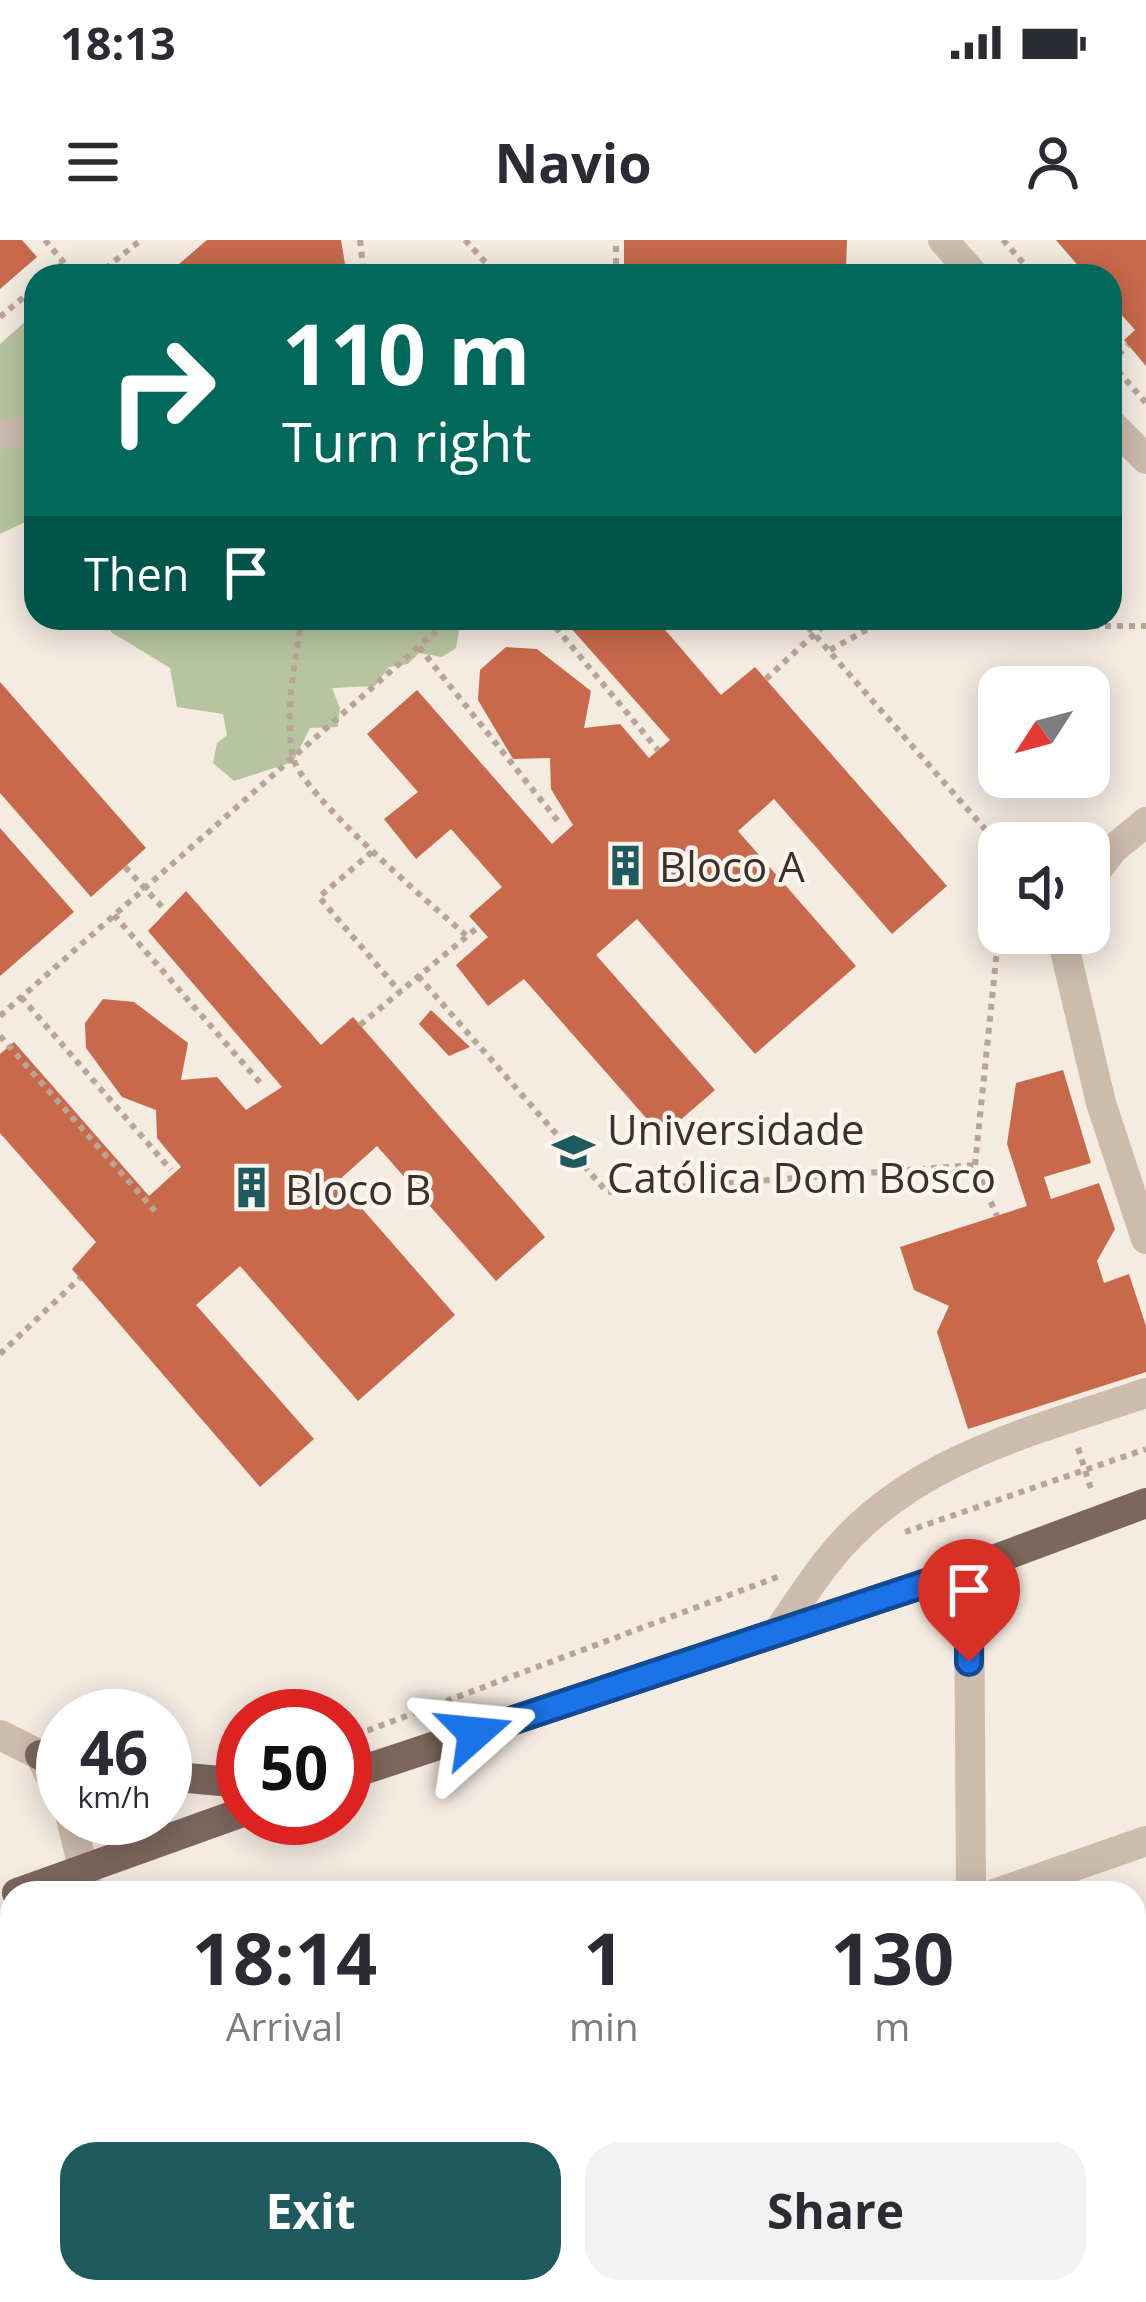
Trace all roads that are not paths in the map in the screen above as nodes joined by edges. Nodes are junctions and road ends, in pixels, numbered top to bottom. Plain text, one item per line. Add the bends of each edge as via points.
1 (943, 240) edge
2 (964, 264) edge
3 (1122, 435) edge
4 (1146, 459) edge
5 (1146, 822) edge
6 (1110, 854) edge
7 (1067, 954) edge
8 (1146, 1239) edge
9 (1146, 1393) edge
10 (1146, 1503) edge
11 (969, 1569) junction
12 (777, 1633) junction
13 (0, 1735) edge
14 (36, 1751) edge
15 (372, 1767) edge
16 (216, 1825) edge
17 (1146, 1841) edge
18 (78, 1845) edge
19 (88, 1881) edge
20 (971, 1881) edge
21 (1031, 1881) edge

1 - 2 street
3 - 4 street
5 - 6 street
7 - 8 street via 1101,1103
9 - 12 street via 965,1454 910,1488 831,1557
10 - 11 main road
11 - 12 main road
11 - 20 street
12 - 15 main road
13 - 14 street
16 - 19 main road
17 - 21 street
18 - 19 street

